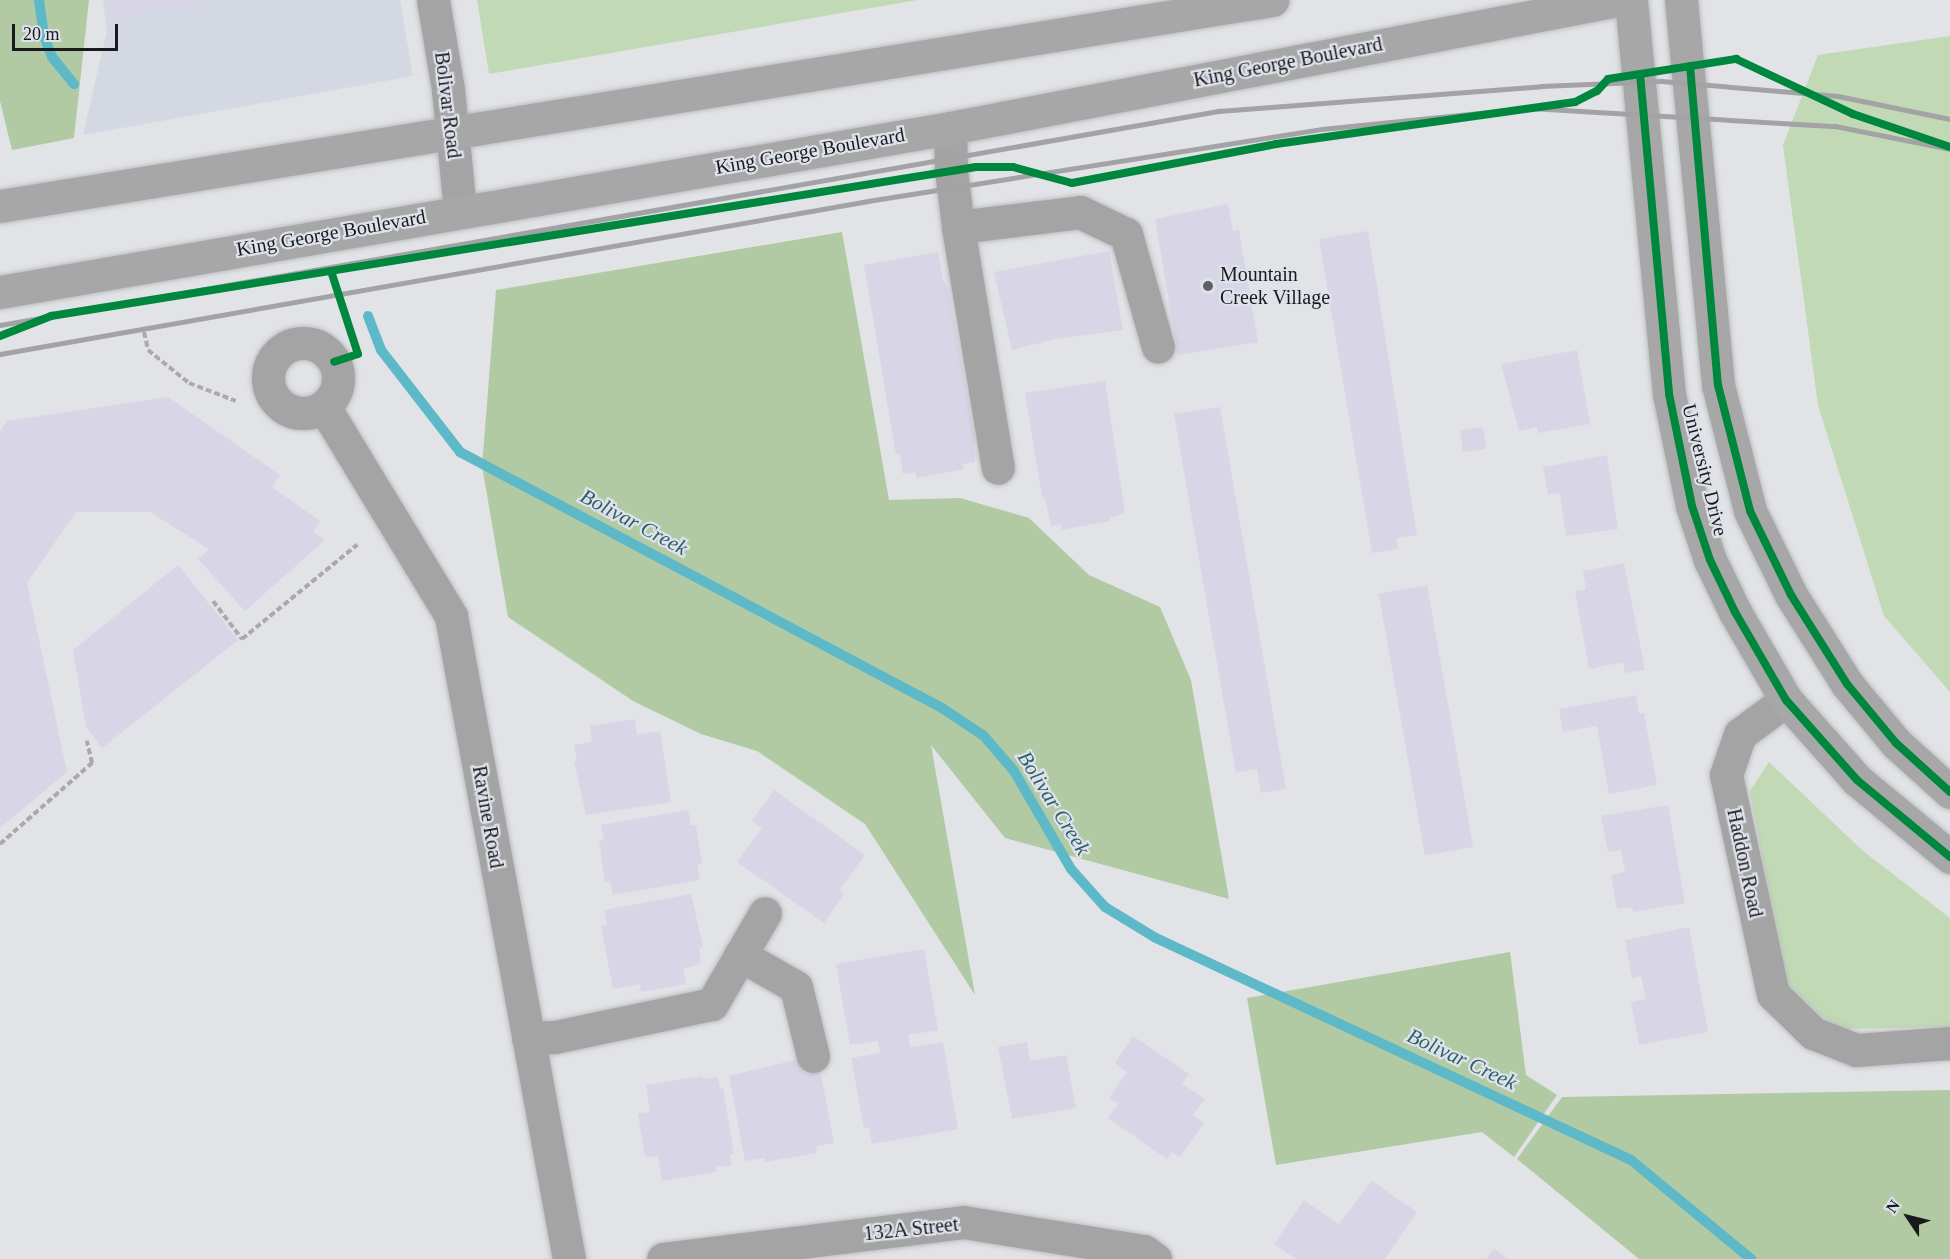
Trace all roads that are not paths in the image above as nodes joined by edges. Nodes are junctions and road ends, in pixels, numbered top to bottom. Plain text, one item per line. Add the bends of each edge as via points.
1 (433, 0) edge
2 (1272, 0) edge
3 (1618, 0) edge
4 (1631, 0) edge
5 (1681, 0) edge
6 (950, 128) junction
7 (453, 130) junction
8 (0, 206) edge
9 (460, 210) junction
10 (958, 227) junction
11 (8, 295) edge
12 (1158, 347) dead end
13 (324, 407) dead end
14 (998, 468) dead end
15 (1786, 700) junction
16 (1950, 792) edge
17 (1950, 858) edge
18 (765, 913) dead end
19 (740, 955) junction
20 (528, 1038) junction
21 (1950, 1043) edge
22 (813, 1056) dead end
23 (831, 1249) edge
24 (569, 1259) edge
25 (663, 1259) edge
26 (1155, 1259) edge

1 - 7 street, Bolivar Road
2 - 7 main road
3 - 6 main road, King George Boulevard
4 - 15 main road, University Drive via 1669,394 1680,449 1710,560
5 - 16 main road, University Drive via 1718,385 1750,511 1791,595 1847,684 1896,743
6 - 9 main road, King George Boulevard
6 - 10 street
7 - 8 main road
7 - 9 street, Bolivar Road
9 - 11 main road, King George Boulevard
10 - 12 street via 1080,212 1126,234
10 - 14 street
13 - 20 street, Ravine Road via 452,616
15 - 17 main road, University Drive via 1857,780
15 - 21 street, Haddon Road via 1740,734 1726,776 1773,994 1814,1033 1856,1050
18 - 19 street
19 - 20 street via 712,1004 555,1037
19 - 22 street via 796,987
20 - 24 street, Ravine Road
23 - 25 street, 132A Street
23 - 26 street, 132A Street via 963,1222 1144,1251

